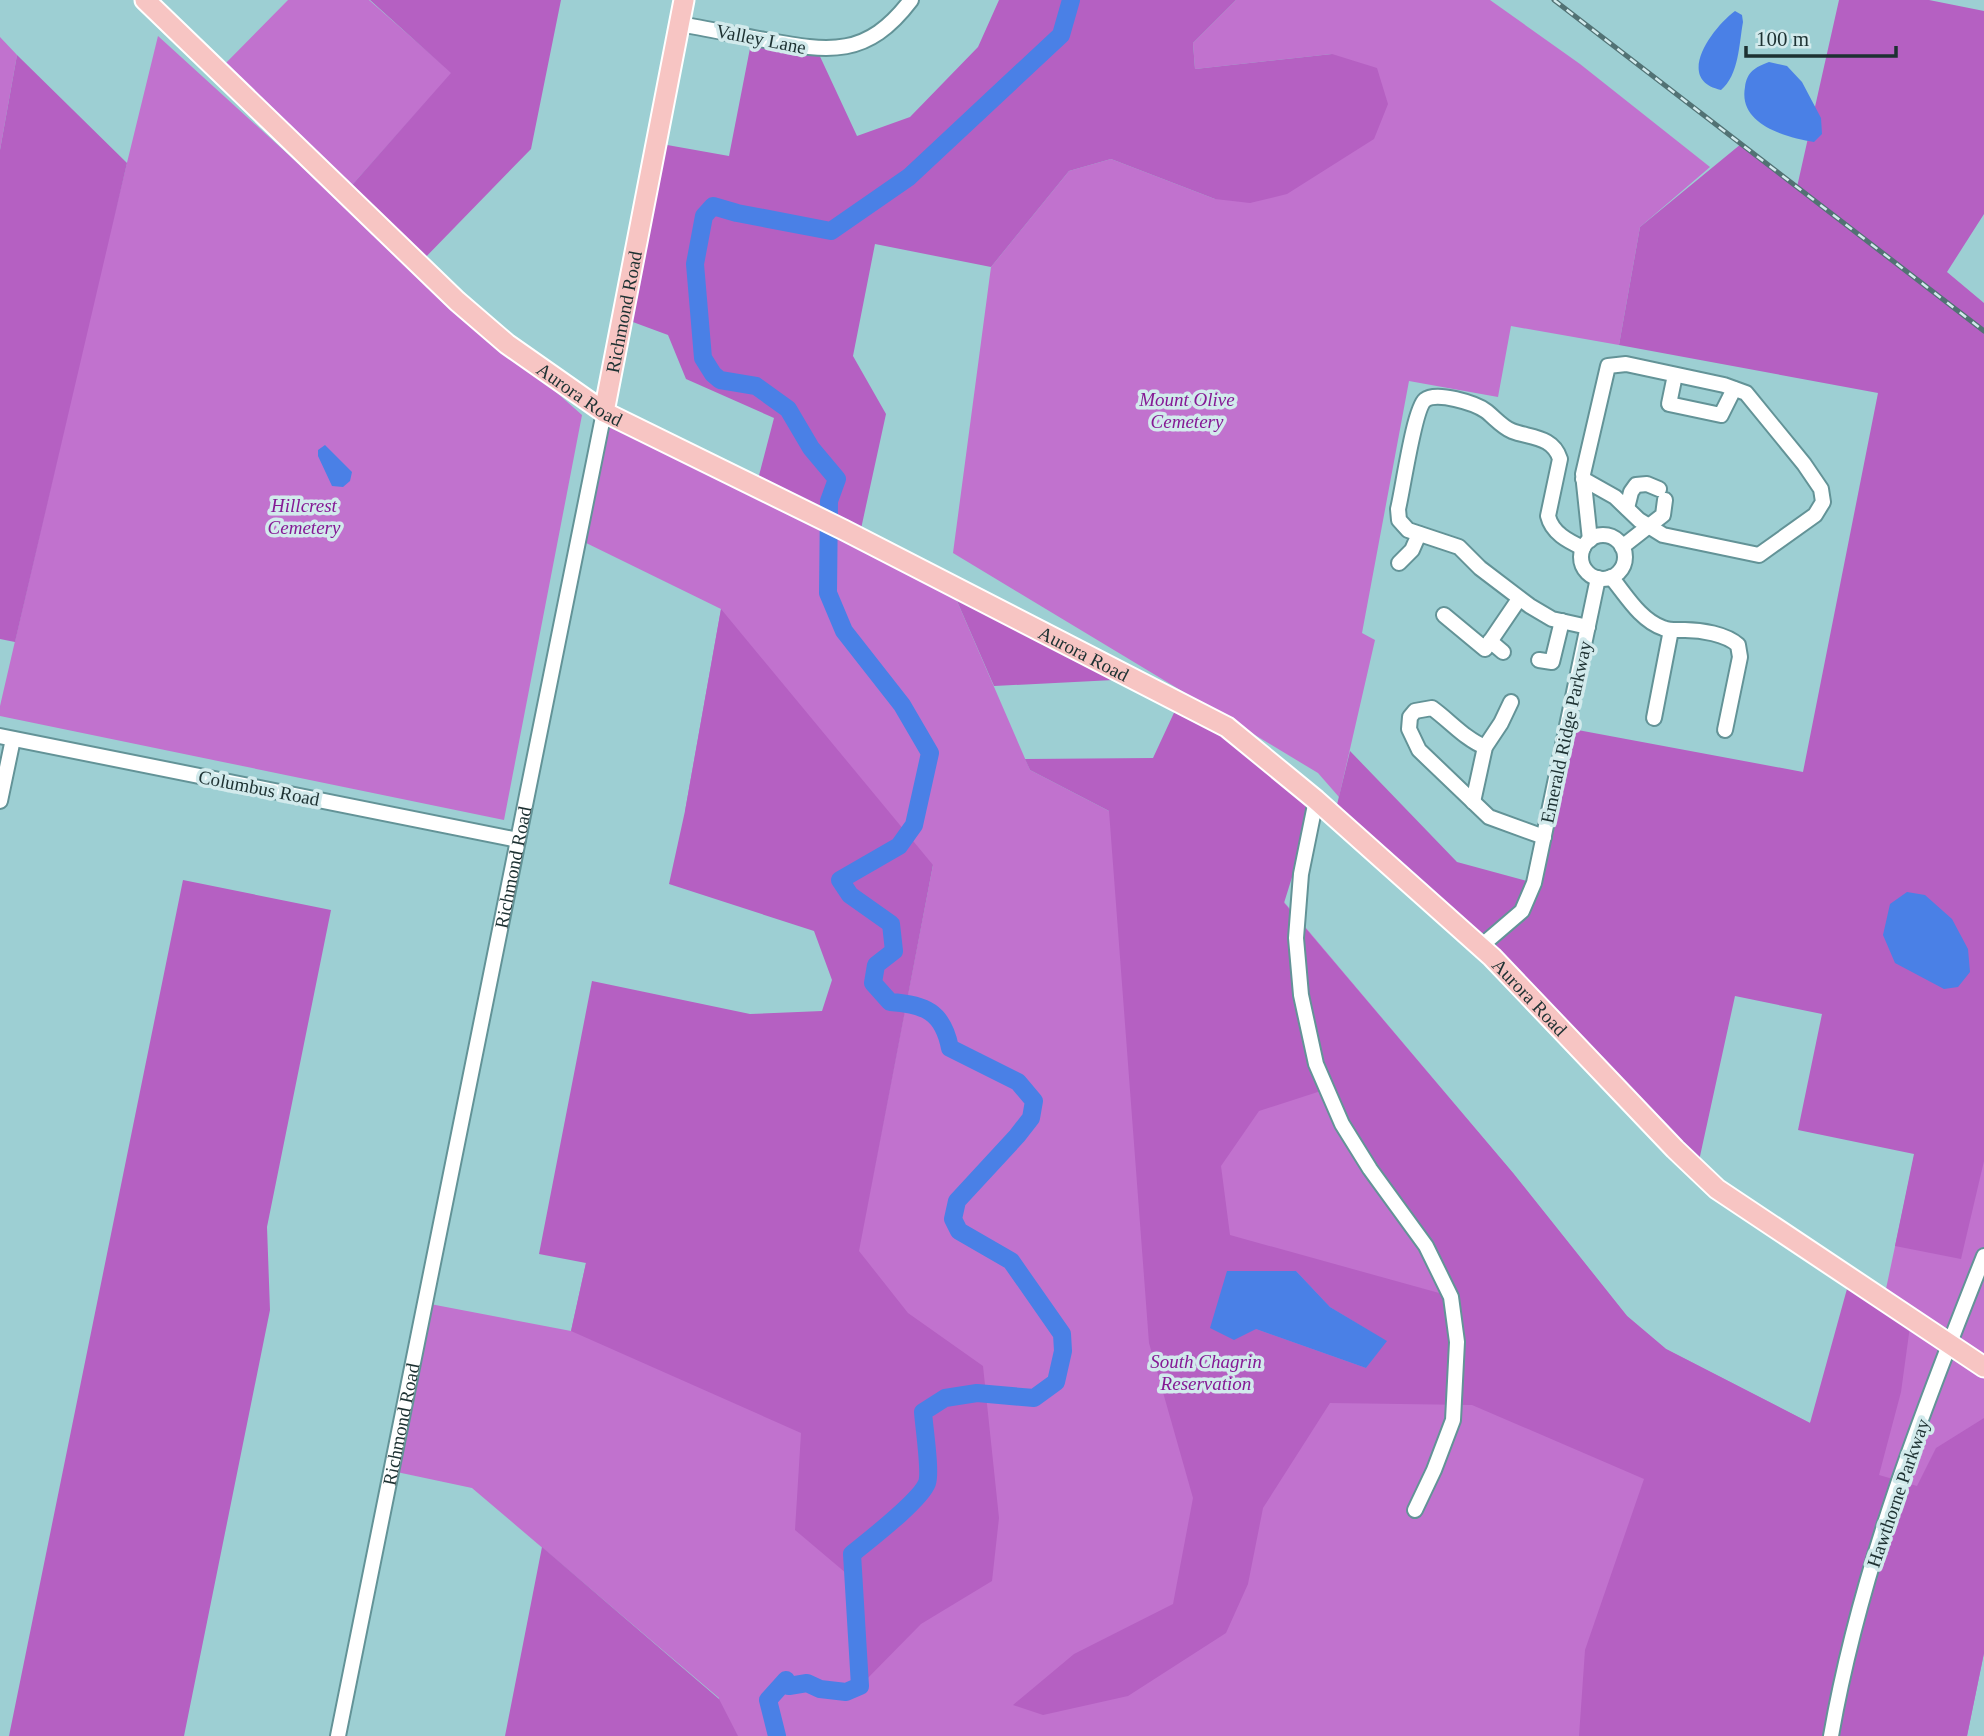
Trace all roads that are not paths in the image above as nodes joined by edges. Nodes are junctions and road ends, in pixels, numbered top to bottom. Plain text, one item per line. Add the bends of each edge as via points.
1 (145, 0) edge
2 (684, 0) edge
3 (911, 0) edge
4 (679, 24) junction
5 (1675, 374) junction
6 (1734, 389) junction
7 (604, 412) junction
8 (1583, 479) junction
9 (1627, 509) junction
10 (1650, 527) junction
11 (1419, 534) junction
12 (1586, 544) junction
13 (1622, 547) junction
14 (1399, 563) dead end
15 (1605, 578) junction
16 (1520, 598) junction
17 (1444, 615) dead end
18 (1562, 621) junction
19 (1588, 627) junction
20 (1671, 631) junction
21 (1490, 641) junction
22 (1503, 652) dead end
23 (1539, 660) dead end
24 (1511, 702) dead end
25 (1654, 718) dead end
26 (1725, 730) dead end
27 (6, 738) edge
28 (1485, 747) junction
29 (1316, 800) junction
30 (0, 801) edge
31 (1474, 802) junction
32 (1544, 837) junction
33 (518, 840) junction
34 (1480, 947) junction
35 (1984, 1256) edge
36 (1950, 1345) junction
37 (1984, 1367) edge
38 (1415, 1510) dead end
39 (338, 1736) edge
40 (1831, 1736) edge

1 - 7 main road, Aurora Road via 457,301 507,344
2 - 4 main road, Richmond Road
3 - 4 street, Valley Lane via 897,18 870,38 817,50
4 - 7 main road, Richmond Road
5 - 6 street
5 - 6 street via 1669,404 1721,415
5 - 8 street via 1626,364 1608,366
6 - 10 street via 1746,393 1768,417 1821,489 1824,502 1815,515 1759,555 1664,536
7 - 29 main road, Aurora Road via 1227,727
7 - 33 street, Richmond Road
8 - 9 street
8 - 12 street
9 - 10 street
9 - 10 street via 1636,485 1647,484 1662,494 1663,515
10 - 13 street
11 - 12 street via 1404,526 1398,509 1417,414 1433,396 1469,403 1510,430 1552,445 1560,459 1550,524 1559,534
11 - 14 street
11 - 16 street, Emerald Ridge Parkway via 1459,547
12 - 13 street via 1607,536
12 - 15 street via 1581,555 1584,567 1592,576
13 - 15 street via 1623,565
15 - 19 street, Emerald Ridge Parkway
15 - 20 street via 1645,618
16 - 18 street, Emerald Ridge Parkway
16 - 21 street
17 - 21 street via 1485,649
18 - 19 street, Emerald Ridge Parkway
18 - 23 street via 1552,662
19 - 32 street, Emerald Ridge Parkway
20 - 25 street
20 - 26 street via 1725,637 1738,645 1740,657
21 - 22 street
24 - 28 street
27 - 30 street
27 - 33 street, Columbus Road
28 - 31 street
28 - 31 street, Emerald Ridge Parkway via 1432,708 1415,711 1410,718 1410,733 1419,750
29 - 34 main road, Aurora Road
29 - 38 street via 1301,874 1296,939 1301,995 1316,1064 1349,1136 1426,1246 1451,1297 1457,1342 1453,1420
31 - 32 street, Emerald Ridge Parkway via 1489,817
32 - 34 street, Emerald Ridge Parkway via 1534,883 1522,911
33 - 39 street, Richmond Road
34 - 36 main road, Aurora Road via 1717,1189
35 - 36 street, Hawthorne Parkway
36 - 37 main road, Aurora Road
36 - 40 street, Hawthorne Parkway via 1893,1495

